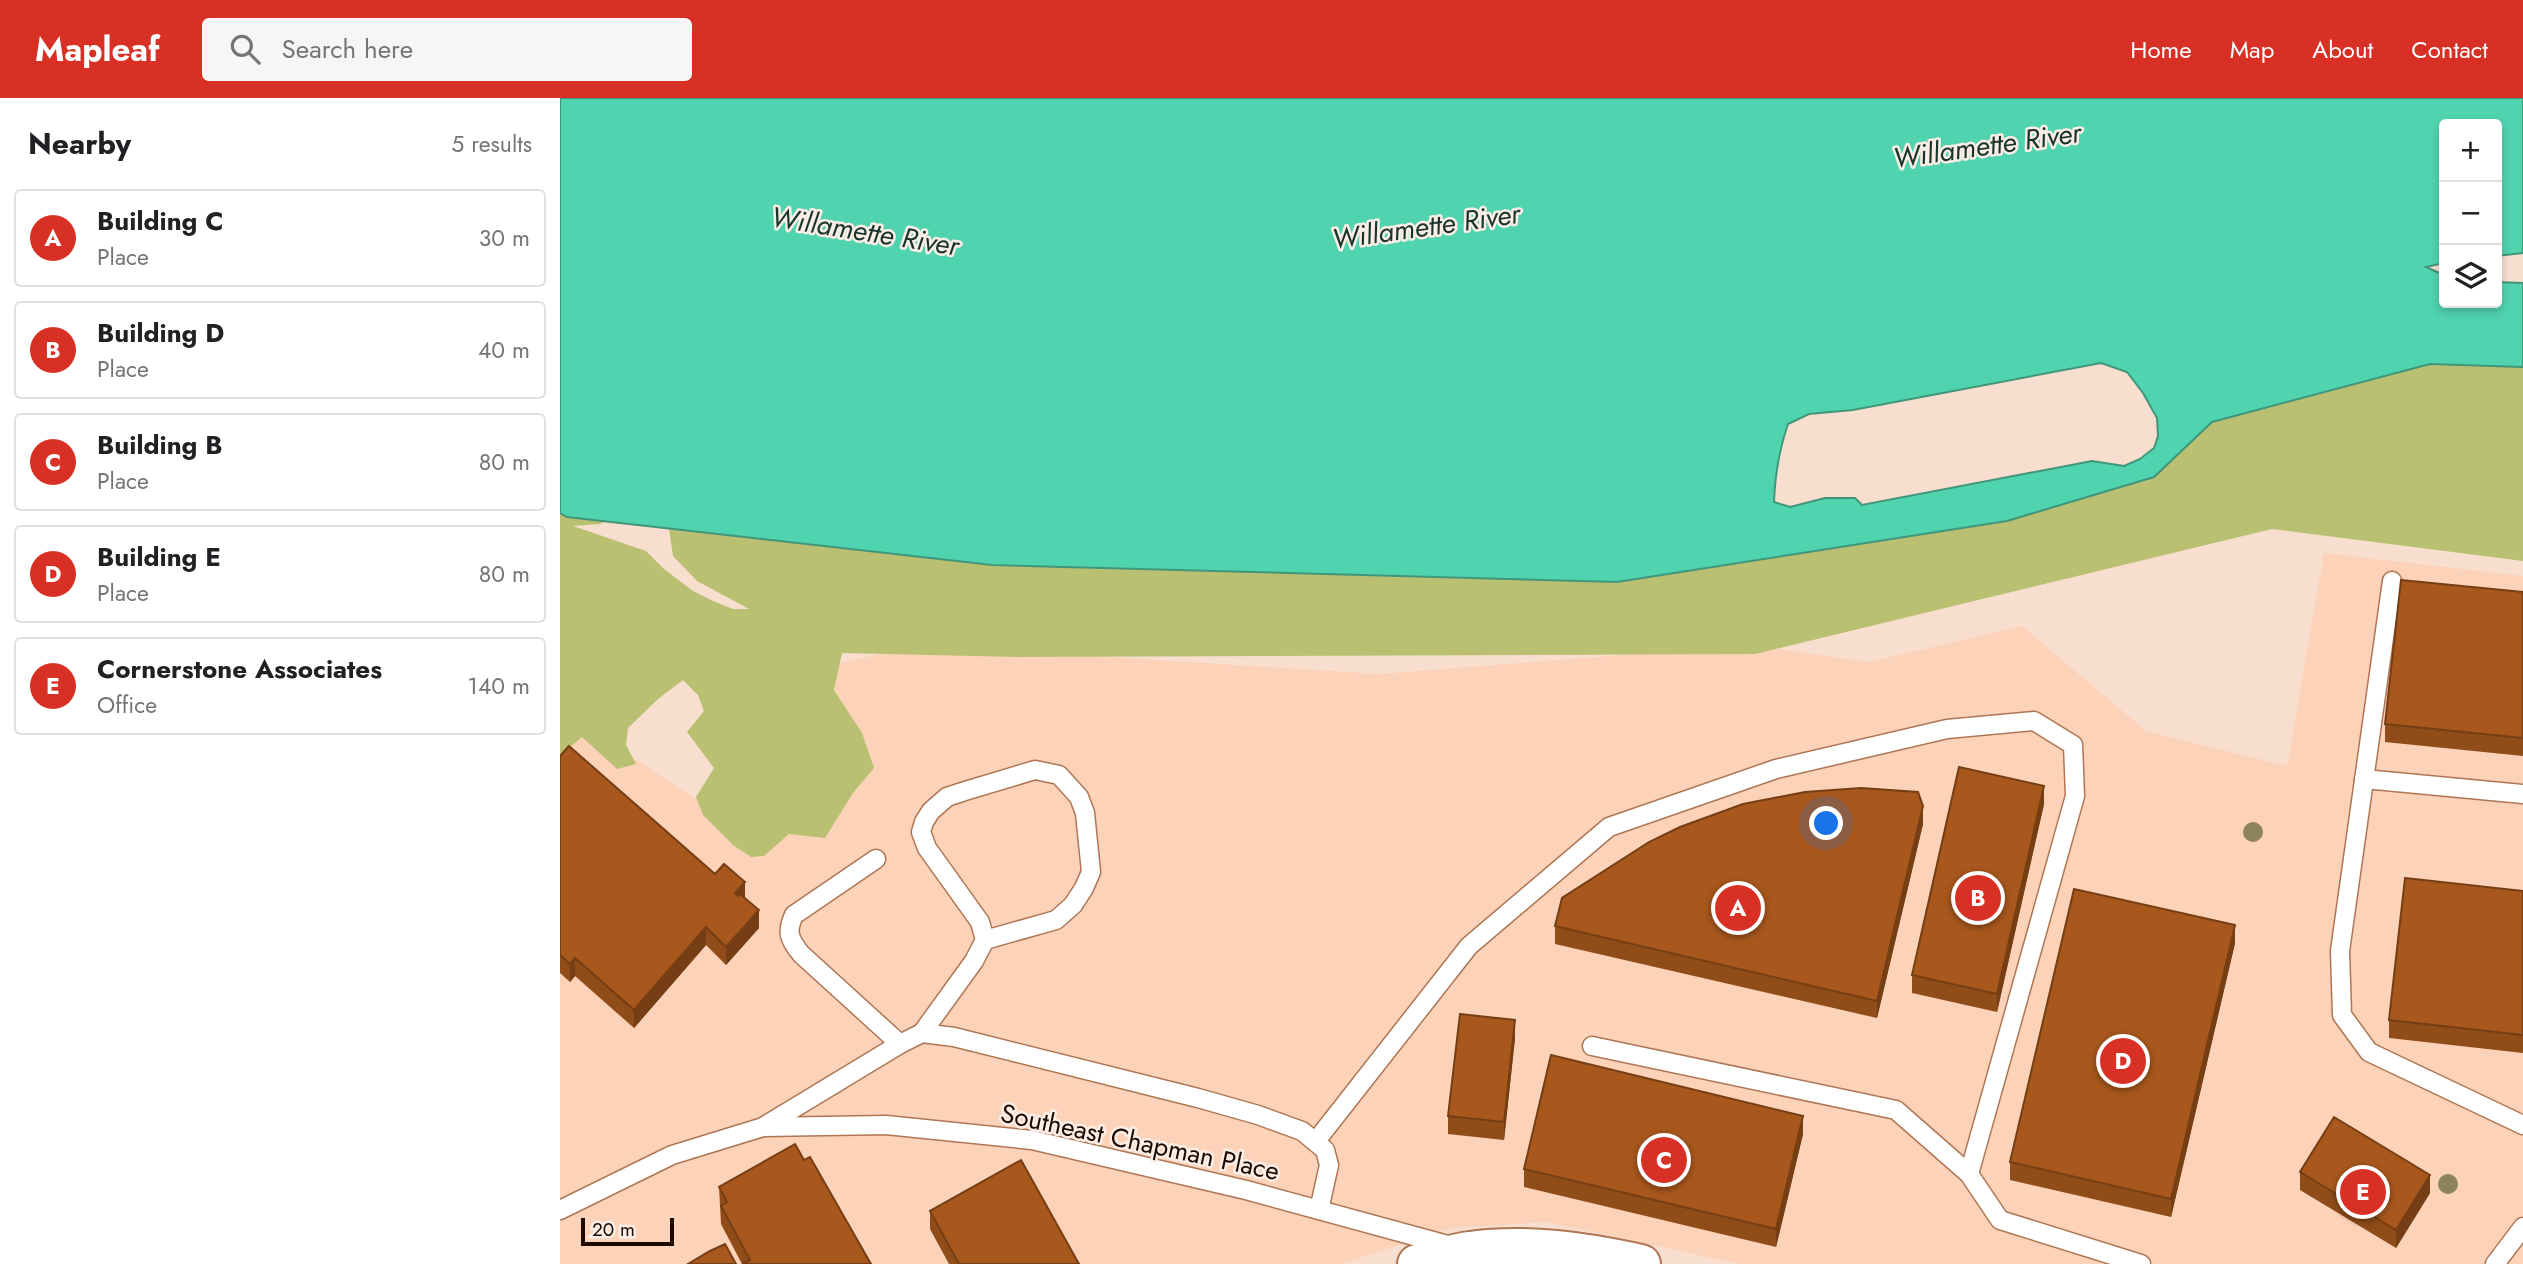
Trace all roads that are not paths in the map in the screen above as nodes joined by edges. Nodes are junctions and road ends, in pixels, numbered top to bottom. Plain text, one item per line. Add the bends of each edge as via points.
1 (2392, 581) dead end
2 (2364, 779) junction
3 (2523, 794) edge
4 (876, 859) dead end
5 (985, 940) junction
6 (922, 1033) junction
7 (900, 1044) junction
8 (1592, 1045) dead end
9 (2523, 1125) edge
10 (763, 1127) junction
11 (1316, 1141) junction
12 (1969, 1174) junction
13 (560, 1210) edge
14 (1319, 1210) junction
15 (2523, 1227) edge
16 (1467, 1251) junction
17 (1417, 1264) edge
18 (1641, 1264) edge
19 (2141, 1264) edge
20 (2495, 1264) edge

1 - 2 lane
2 - 3 lane
2 - 9 lane via 2340,951 2342,1015 2369,1052
4 - 7 lane via 794,915 788,929 790,941 801,954
5 - 5 lane via 980,922 927,848 921,832 924,822 947,797 1035,770 1059,775 1079,797 1085,813 1091,872 1084,888 1056,920
5 - 6 lane
6 - 7 lane
6 - 11 lane via 1198,1098 1302,1131
7 - 10 lane
8 - 12 lane via 1896,1111
10 - 13 lane, Southeast Chapman Place via 672,1155
10 - 14 lane, Southeast Chapman Place via 886,1125 1032,1140
11 - 12 lane via 1469,946 1609,827 1776,769 1947,729 2034,721 2073,746 2075,796
11 - 14 lane via 1325,1150 1329,1165
12 - 19 lane via 2000,1220
14 - 16 lane, Southeast Chapman Place
15 - 20 lane
16 - 17 street
16 - 18 street via 1558,1249

